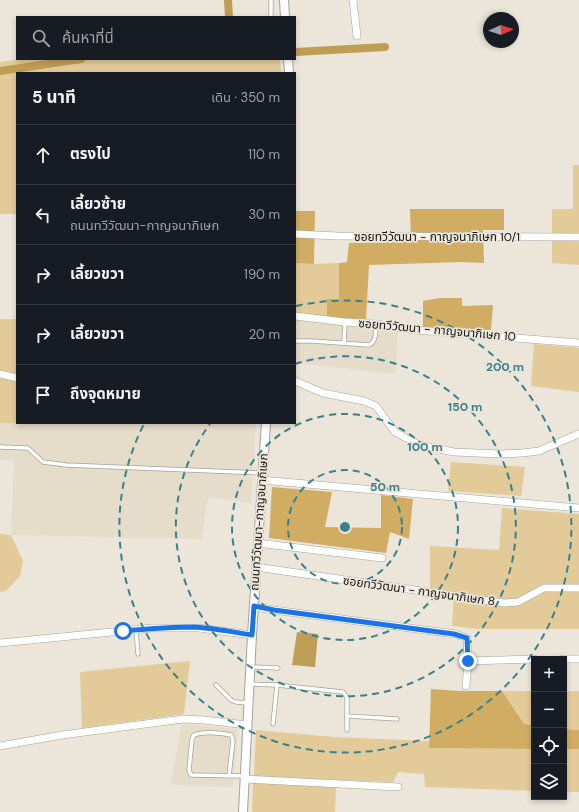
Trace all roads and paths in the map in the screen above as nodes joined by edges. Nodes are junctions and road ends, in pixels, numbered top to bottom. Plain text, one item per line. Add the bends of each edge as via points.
1 (271, 0) edge
2 (284, 0) edge
3 (353, 0) edge
4 (271, 16) edge
5 (285, 16) edge
6 (357, 36) dead end
7 (288, 60) edge
8 (289, 70) edge
9 (296, 234) edge
10 (579, 237) edge
11 (296, 316) edge
12 (345, 322) junction
13 (376, 324) junction
14 (296, 341) edge
15 (344, 343) junction
16 (579, 343) edge
17 (0, 374) edge
18 (16, 378) edge
19 (296, 381) edge
20 (266, 424) edge
21 (578, 434) dead end
22 (0, 447) edge
23 (262, 476) junction
24 (579, 508) edge
25 (257, 543) junction
26 (382, 558) dead end
27 (256, 567) junction
28 (579, 588) edge
29 (254, 606) junction
30 (136, 630) junction
31 (252, 635) junction
32 (0, 643) edge
33 (138, 654) dead end
34 (567, 659) edge
35 (579, 659) edge
36 (531, 660) edge
37 (468, 661) junction
38 (250, 667) junction
39 (278, 668) dead end
40 (249, 684) junction
41 (216, 685) dead end
42 (277, 685) junction
43 (466, 686) dead end
44 (248, 703) junction
45 (347, 716) junction
46 (398, 719) dead end
47 (273, 724) dead end
48 (247, 725) junction
49 (347, 730) dead end
50 (0, 746) edge
51 (229, 776) junction
52 (245, 777) junction
53 (398, 787) dead end
54 (243, 812) edge

1 - 4 lane
2 - 5 street
3 - 6 street
7 - 8 street
9 - 10 street, ซอยทวีวัฒนา - กาญจนาภิเษก 10/1
11 - 12 street, ซอยทวีวัฒนา - กาญจนาภิเษก 10
12 - 13 street, ซอยทวีวัฒนา - กาญจนาภิเษก 10
12 - 15 lane
13 - 15 lane via 372,344
13 - 16 street, ซอยทวีวัฒนา - กาญจนาภิเษก 10 via 415,330
14 - 15 lane
17 - 18 street
19 - 21 street via 323,393 376,406 395,432 420,444 454,452 534,452
20 - 23 street, ถนนทวีวัฒนา-กาญจนาภิเษก
22 - 23 lane via 28,448 44,462 66,465
23 - 24 street
23 - 25 street, ถนนทวีวัฒนา-กาญจนาภิเษก
25 - 26 street
25 - 27 street, ถนนทวีวัฒนา-กาญจนาภิเษก
27 - 28 street, ซอยทวีวัฒนา - กาญจนาภิเษก 8 via 504,603 518,602 544,588
27 - 29 street, ถนนทวีวัฒนา-กาญจนาภิเษก
29 - 31 street, ถนนทวีวัฒนา-กาญจนาภิเษก
29 - 37 street via 454,634 467,638
30 - 31 street via 194,628
30 - 32 street
30 - 33 lane
31 - 38 street, ถนนทวีวัฒนา-กาญจนาภิเษก
34 - 35 street
36 - 37 street
37 - 43 street
38 - 39 lane
38 - 40 street, ถนนทวีวัฒนา-กาญจนาภิเษก
40 - 42 lane
40 - 44 street, ถนนทวีวัฒนา-กาญจนาภิเษก
41 - 44 lane via 231,700
42 - 45 lane via 343,692 347,697
42 - 47 lane
44 - 48 street, ถนนทวีวัฒนา-กาญจนาภิเษก
45 - 46 lane
45 - 49 lane
48 - 50 street via 183,719
48 - 52 street, ถนนทวีวัฒนา-กาญจนาภิเษก
51 - 51 lane via 233,740 231,735 194,735 188,770 191,775
51 - 52 lane
52 - 53 street
52 - 54 street, ถนนทวีวัฒนา-กาญจนาภิเษก

